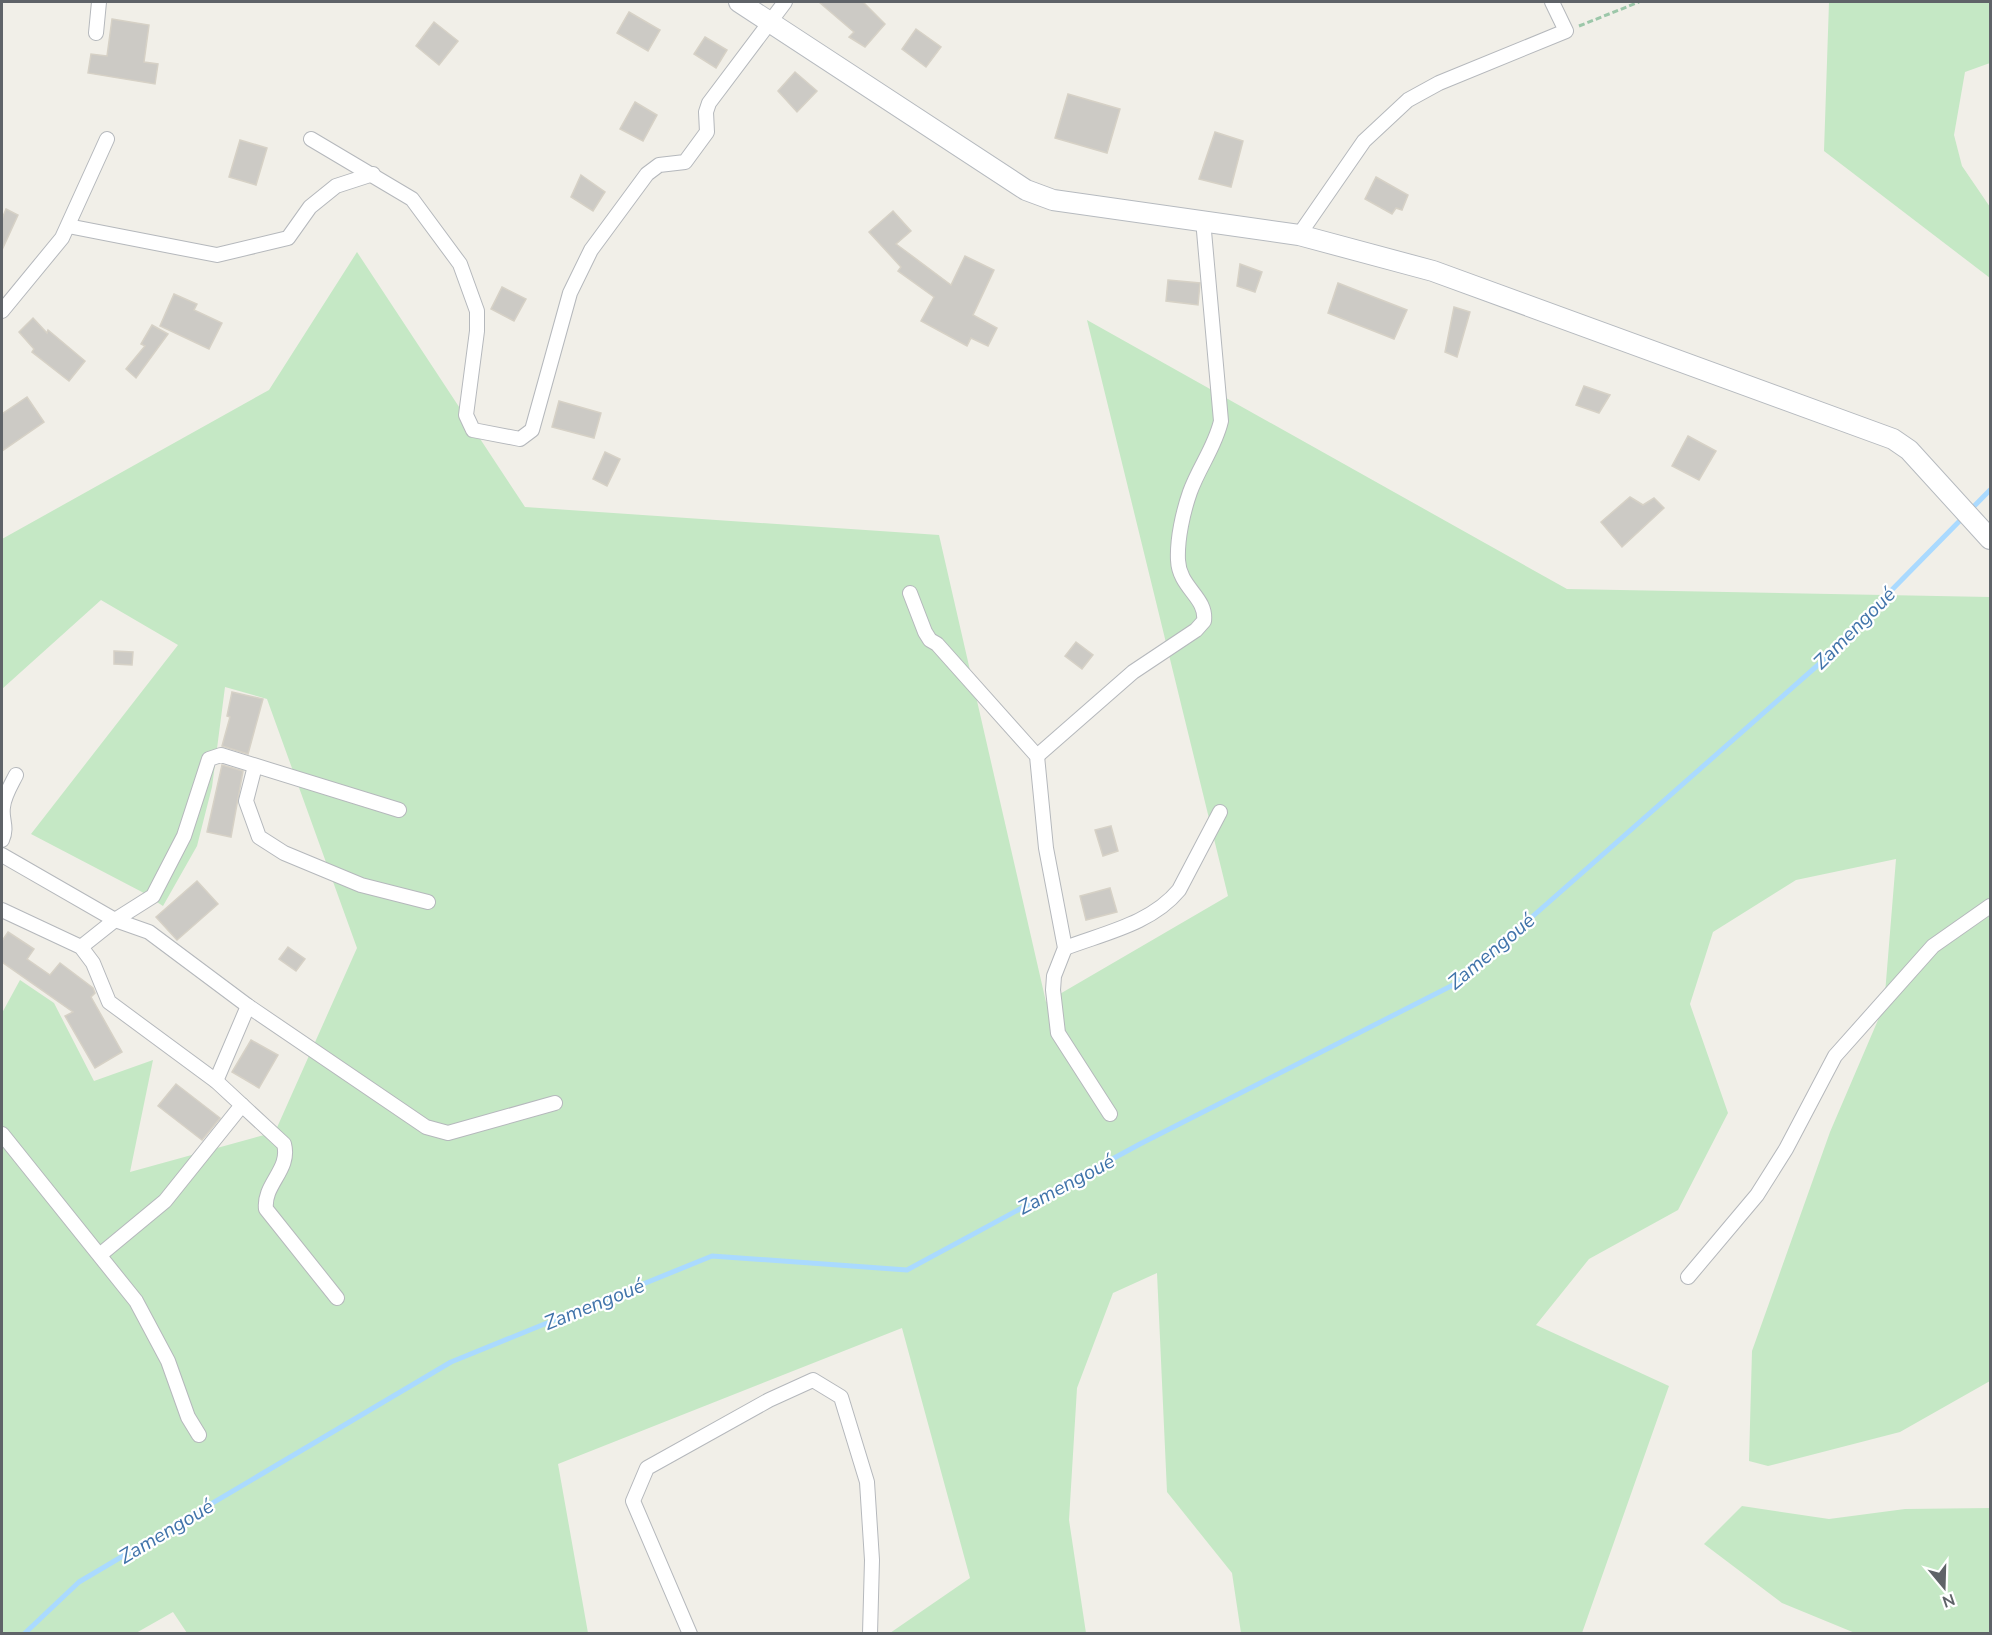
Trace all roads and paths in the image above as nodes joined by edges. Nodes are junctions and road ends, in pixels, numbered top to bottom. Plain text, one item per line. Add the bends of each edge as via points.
1 (99, 2) edge
2 (739, 2) edge
3 (785, 2) edge
4 (1552, 2) edge
5 (1639, 2) edge
6 (768, 21) junction
7 (1566, 32) junction
8 (96, 33) dead end
9 (107, 139) dead end
10 (311, 139) dead end
11 (373, 174) junction
12 (1203, 220) junction
13 (68, 226) junction
14 (1299, 236) junction
15 (2, 311) edge
16 (1986, 533) edge
17 (910, 593) dead end
18 (1038, 756) junction
19 (255, 766) junction
20 (16, 775) dead end
21 (399, 810) dead end
22 (1220, 812) dead end
23 (2, 840) edge
24 (2, 855) edge
25 (428, 902) dead end
26 (1990, 906) edge
27 (2, 910) edge
28 (115, 920) junction
29 (81, 947) junction
30 (1065, 948) junction
31 (248, 1006) junction
32 (216, 1081) junction
33 (555, 1103) dead end
34 (242, 1105) junction
35 (1110, 1114) dead end
36 (2, 1134) edge
37 (101, 1254) junction
38 (1688, 1277) dead end
39 (337, 1298) dead end
40 (199, 1435) dead end
41 (690, 1634) edge
42 (870, 1634) edge

1 - 8 street
2 - 6 street
3 - 6 street
4 - 7 street
5 - 7 path
6 - 11 street via 709,103 707,132 685,162 659,165 647,174 591,250 570,293 532,430 520,439 473,430 468,424 477,331 477,311 470,288 460,264 412,199
6 - 12 street via 1026,190 1053,200
7 - 14 street via 1439,83 1408,100 1364,141
9 - 13 street
10 - 11 street
11 - 13 street via 336,186 310,207 288,238 217,255
12 - 14 street
12 - 18 street via 1221,421 1215,445 1190,492 1178,544 1178,563 1181,579 1203,605 1204,621 1133,672
13 - 15 street
14 - 16 street via 1433,271 1876,432 1909,450
17 - 18 street via 930,640
18 - 30 street via 1046,848
19 - 21 street
19 - 25 street via 246,801 260,837 284,853 361,885
19 - 28 street via 221,755 209,759 184,836 153,896
20 - 23 street via 2,810 6,823
22 - 30 street via 1170,901 1144,918
24 - 28 street
26 - 38 street via 1933,946 1835,1056 1757,1195
27 - 29 street
28 - 29 street
28 - 31 street via 149,932
29 - 32 street via 93,963 109,1002
30 - 35 street via 1054,976 1058,1033
31 - 32 street
31 - 33 street via 438,1132
32 - 34 street
34 - 37 street via 165,1201
34 - 39 street via 284,1144 284,1164 264,1198 266,1209
36 - 37 street
37 - 40 street via 136,1301 168,1361 188,1417
41 - 42 street via 633,1501 647,1468 813,1380 841,1397 867,1482 873,1560

